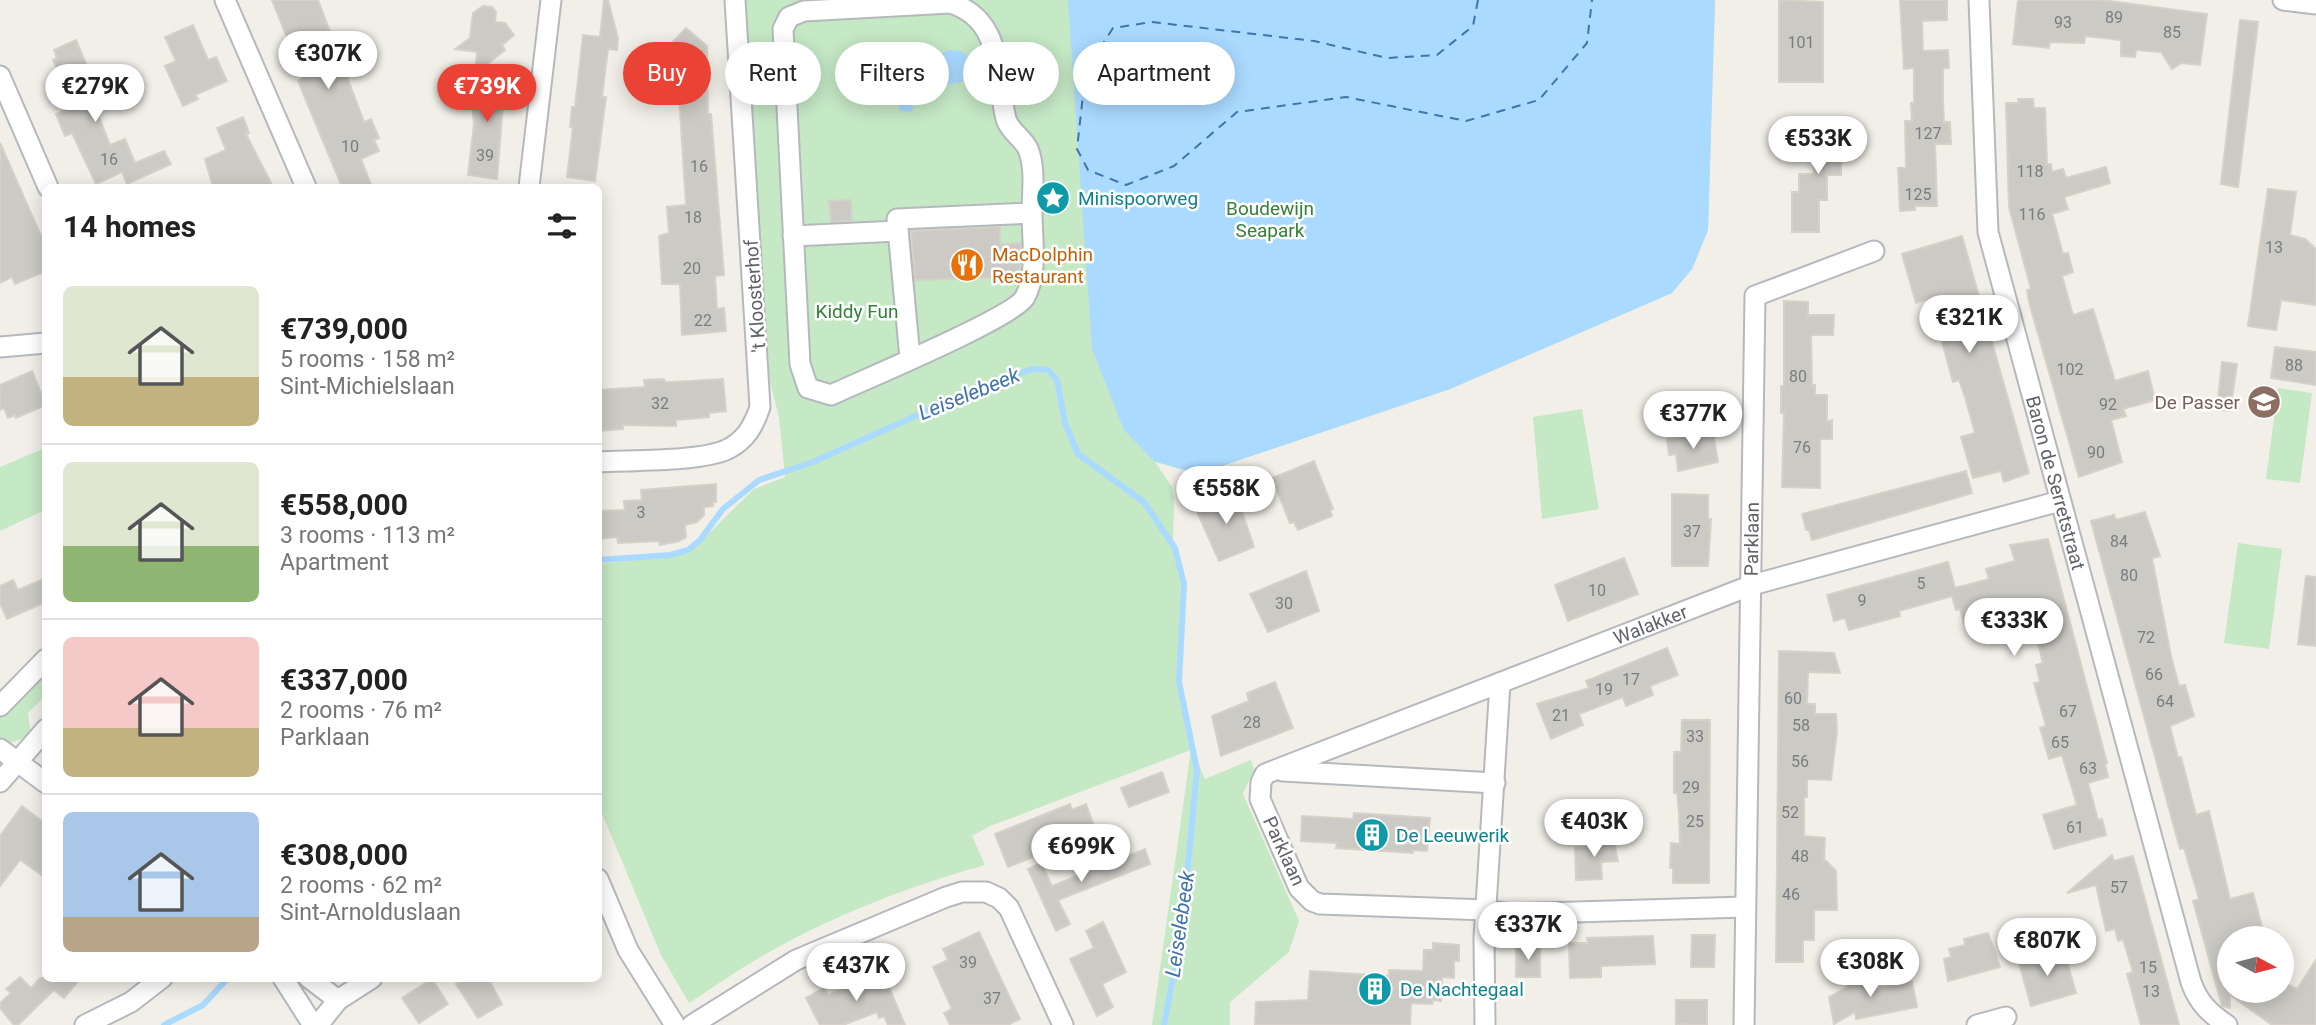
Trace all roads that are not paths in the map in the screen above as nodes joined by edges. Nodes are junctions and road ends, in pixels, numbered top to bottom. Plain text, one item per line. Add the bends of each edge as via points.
1 (225, 0) edge
2 (551, 0) edge
3 (735, 0) edge
4 (1979, 0) edge
5 (2283, 0) edge
6 (950, 1) edge
7 (924, 2) edge
8 (2316, 4) edge
9 (0, 76) edge
10 (47, 184) edge
11 (305, 184) edge
12 (529, 184) edge
13 (1032, 213) junction
14 (898, 231) junction
15 (793, 236) junction
16 (1874, 251) dead end
17 (42, 343) edge
18 (0, 347) edge
19 (910, 358) junction
20 (602, 462) edge
21 (2060, 501) junction
22 (1752, 585) junction
23 (42, 663) edge
24 (1500, 683) junction
25 (0, 706) edge
26 (42, 733) edge
27 (0, 749) edge
28 (16, 761) junction
29 (1275, 771) junction
30 (42, 780) edge
31 (0, 782) edge
32 (1494, 783) junction
33 (602, 888) edge
34 (1745, 908) junction
35 (1487, 910) junction
36 (157, 982) edge
37 (286, 982) edge
38 (314, 982) edge
39 (366, 982) edge
40 (338, 1000) junction
41 (2006, 1017) dead end
42 (85, 1025) edge
43 (316, 1025) edge
44 (675, 1025) edge
45 (692, 1025) edge
46 (1063, 1025) edge
47 (1485, 1025) edge
48 (1744, 1025) edge
49 (1977, 1025) edge
50 (2227, 1025) edge

1 - 11 street
2 - 12 street
3 - 20 street, 't Kloosterhof via 760,407 744,437 715,454
4 - 21 street, Baron de Serretstraat via 1988,232
5 - 8 street
6 - 7 street
6 - 13 street via 979,20 996,48 1007,124 1027,147 1031,161
7 - 15 street via 804,11 789,17 783,29
9 - 10 street
13 - 14 street via 897,219
13 - 19 street via 1032,279 1024,301
14 - 15 street
14 - 19 street
15 - 19 street via 800,364 808,388 831,395
16 - 22 street, Parklaan via 1755,296
17 - 18 street
21 - 22 street, Walakker
21 - 50 street, Baron de Serretstraat via 2191,982 2209,1013
22 - 24 street, Walakker
22 - 34 street, Parklaan
23 - 25 street
24 - 29 street, Walakker
24 - 32 street
26 - 28 street
27 - 28 street
28 - 30 street
28 - 31 street
29 - 32 street
29 - 35 street, Parklaan via 1265,774 1260,799 1300,888 1312,901
32 - 35 street
33 - 44 street via 628,950
34 - 35 street, Parklaan via 1511,914
34 - 48 street, Parklaan
35 - 47 street
36 - 42 street via 131,1002
37 - 43 street
38 - 40 street
39 - 40 street
40 - 43 street
41 - 49 street
45 - 46 street via 796,960 946,897 975,890 999,898 1009,908

